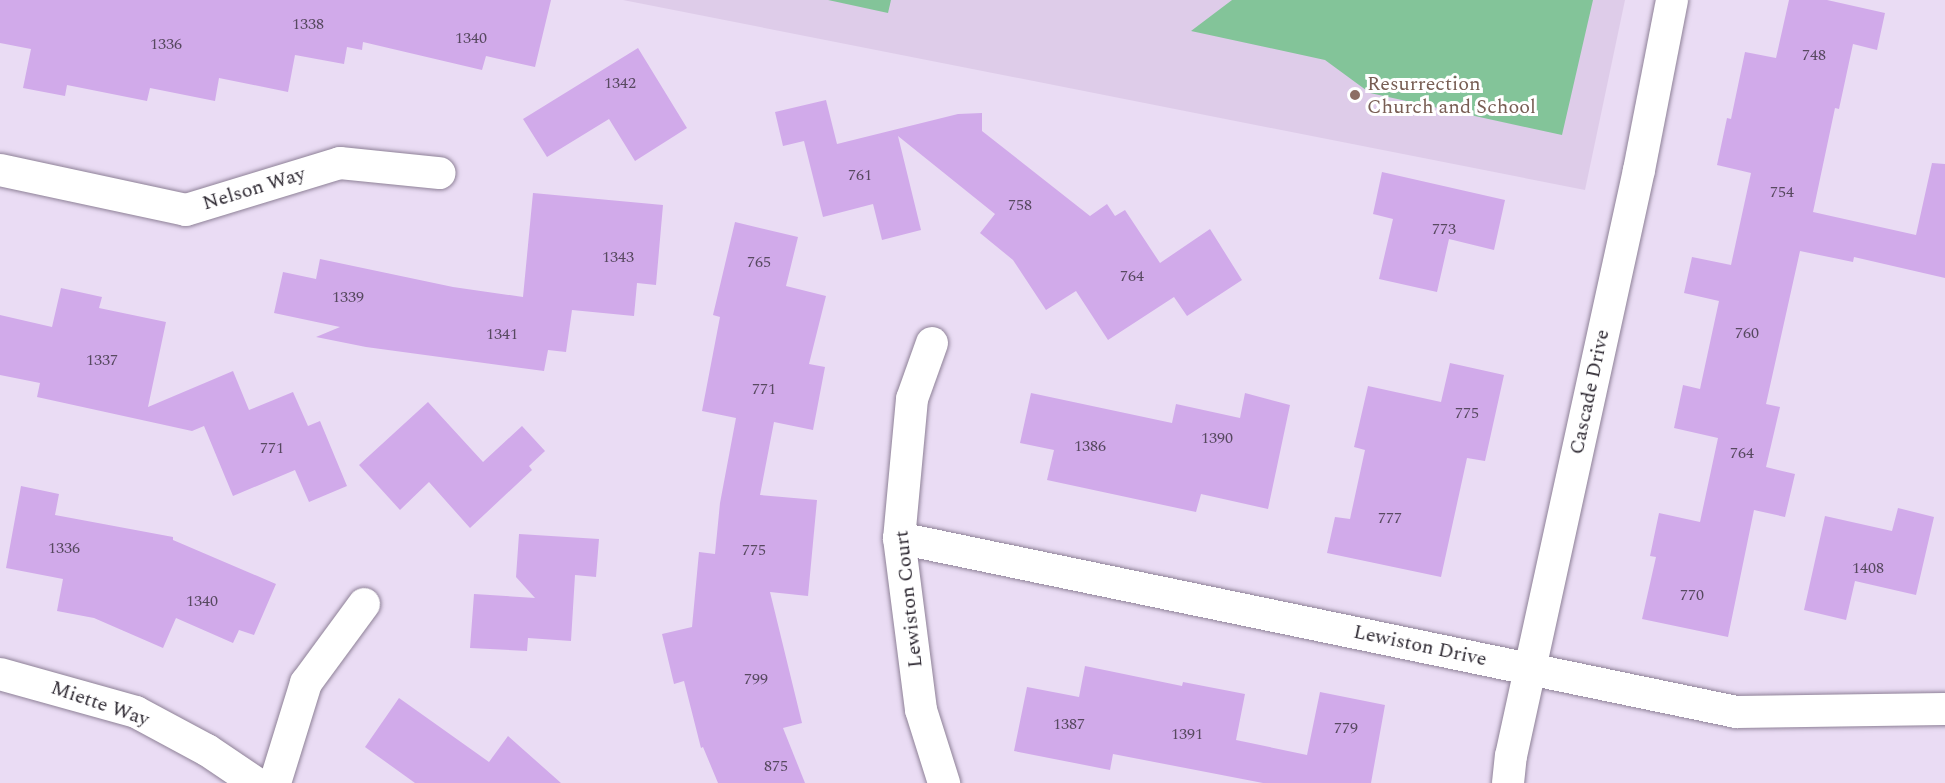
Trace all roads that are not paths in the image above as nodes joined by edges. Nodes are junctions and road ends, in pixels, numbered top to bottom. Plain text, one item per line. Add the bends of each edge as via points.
1 (1672, 0) edge
2 (0, 170) edge
3 (439, 173) dead end
4 (932, 343) dead end
5 (899, 538) junction
6 (364, 604) dead end
7 (1529, 669) junction
8 (0, 675) edge
9 (1945, 709) edge
10 (256, 783) edge
11 (275, 783) edge
12 (944, 783) edge
13 (1508, 783) edge

1 - 7 street, Cascade Drive via 1639,170
2 - 3 street, Nelson Way via 186,210 340,162
4 - 5 street, Lewiston Court via 912,399
5 - 7 street, Lewiston Drive
5 - 12 street, Lewiston Court via 921,710
6 - 11 street via 306,683
7 - 9 street, Lewiston Drive via 1736,712
7 - 13 street, Cascade Drive
8 - 10 street, Miette Way via 136,712 207,750

